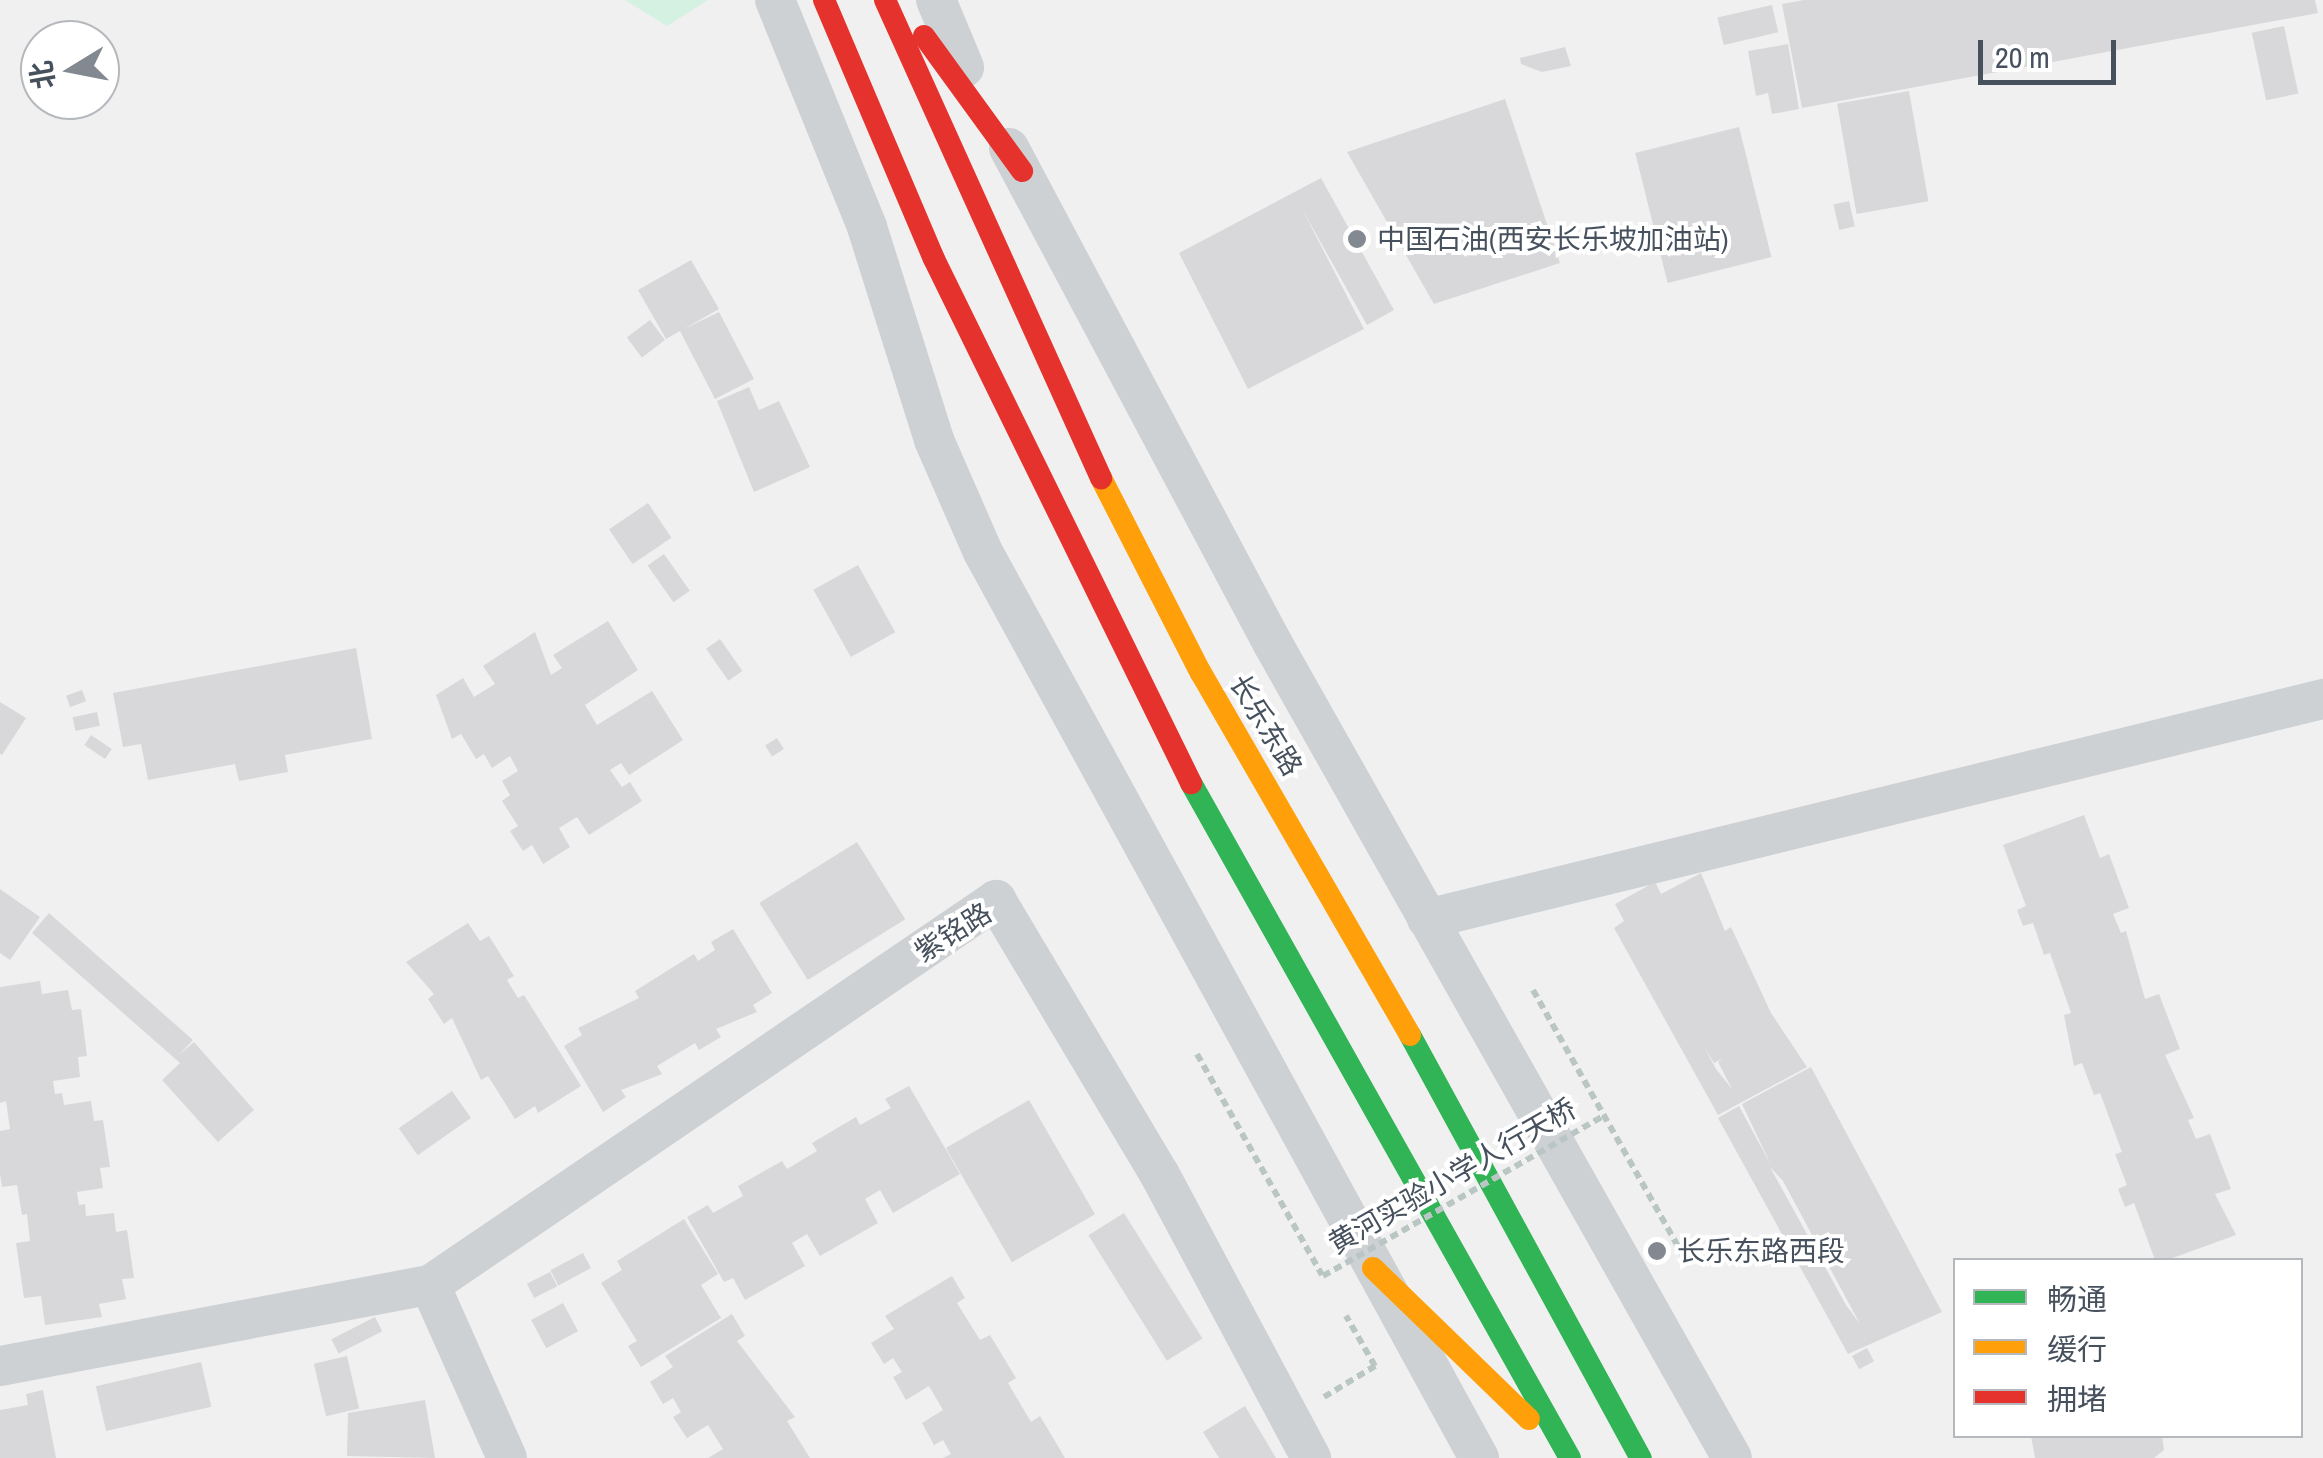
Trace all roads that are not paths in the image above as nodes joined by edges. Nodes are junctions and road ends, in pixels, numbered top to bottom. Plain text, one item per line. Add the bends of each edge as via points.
1 (775, 0) edge
2 (824, 0) edge
3 (885, 0) edge
4 (898, 0) edge
5 (936, 0) edge
6 (1022, 171) junction
7 (2323, 699) edge
8 (1427, 918) junction
9 (1373, 1268) junction
10 (430, 1285) junction
11 (0, 1366) edge
12 (507, 1458) edge
13 (1311, 1458) edge
14 (1479, 1458) edge
15 (1570, 1458) edge
16 (1641, 1458) edge
17 (1732, 1458) edge

1 - 9 street via 867,227 934,440 983,552
2 - 15 main road via 943,277 1174,754
3 - 16 main road, 长乐东路 via 994,254 1201,673 1356,936
4 - 6 main road
5 - 6 street via 967,74
6 - 8 street
7 - 8 street
8 - 17 street
9 - 14 street
9 - 15 main road
10 - 11 street
10 - 12 street
10 - 13 street, 紫铭路 via 996,900 1160,1175

